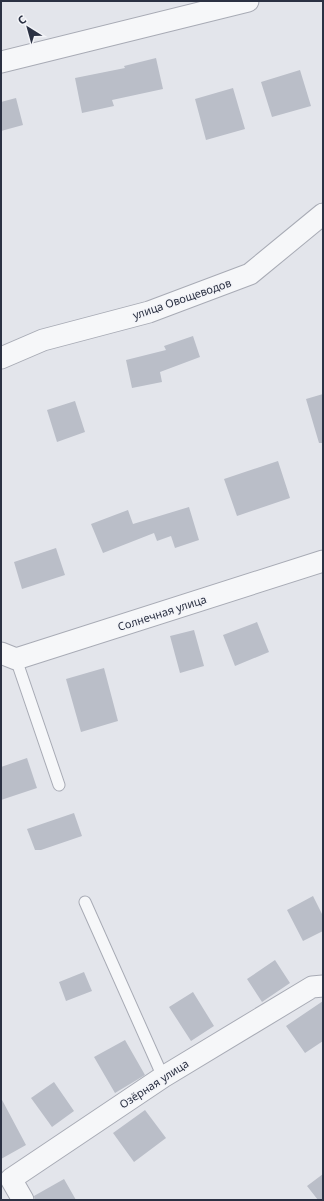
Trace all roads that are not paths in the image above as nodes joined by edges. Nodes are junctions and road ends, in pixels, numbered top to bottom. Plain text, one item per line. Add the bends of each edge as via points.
1 (248, 1) edge
2 (1, 62) edge
3 (323, 214) edge
4 (1, 358) edge
5 (323, 561) edge
6 (8, 656) edge
7 (59, 785) dead end
8 (85, 902) dead end
9 (323, 986) edge
10 (163, 1077) junction
11 (23, 1200) edge

1 - 2 street
3 - 4 street, улица Овощеводов via 250,274 149,312 43,340
5 - 6 street, Солнечная улица
6 - 7 lane
8 - 10 lane
9 - 10 street, Озёрная улица via 312,987
10 - 11 street, Озёрная улица via 11,1179

